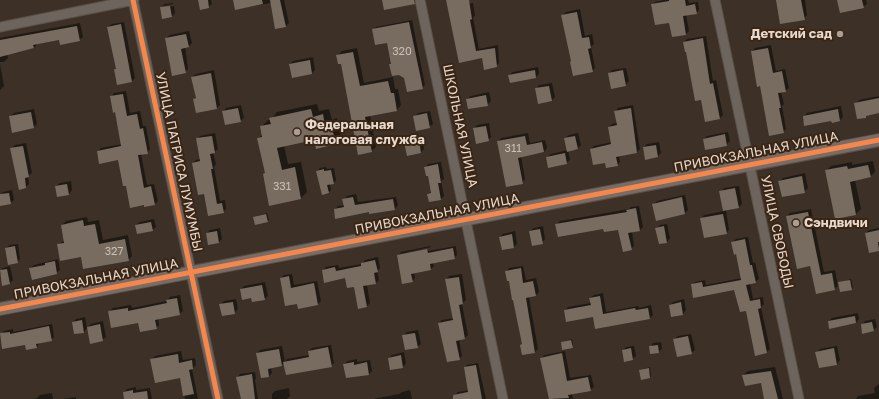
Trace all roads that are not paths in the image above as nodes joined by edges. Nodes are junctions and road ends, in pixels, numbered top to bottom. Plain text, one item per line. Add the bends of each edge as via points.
1 (134, 0) edge
2 (420, 0) edge
3 (715, 0) edge
4 (0, 27) edge
5 (879, 140) edge
6 (750, 165) junction
7 (466, 219) junction
8 (191, 272) junction
9 (0, 309) edge
10 (218, 399) edge
11 (503, 399) edge
12 (799, 399) edge

1 - 4 street
1 - 8 street, УЛИЦА ПАТРИСА ЛУМУМБЫ
2 - 7 street, ШКОЛЬНАЯ УЛИЦА
3 - 6 street, УЛИЦА СВОБОДЫ
5 - 6 street, ПРИВОКЗАЛЬНАЯ УЛИЦА
6 - 7 street, ПРИВОКЗАЛЬНАЯ УЛИЦА
6 - 12 street, УЛИЦА СВОБОДЫ
7 - 8 street, ПРИВОКЗАЛЬНАЯ УЛИЦА
7 - 11 street, ШКОЛЬНАЯ УЛИЦА
8 - 9 street, ПРИВОКЗАЛЬНАЯ УЛИЦА
8 - 10 street, УЛИЦА ПАТРИСА ЛУМУМБЫ

